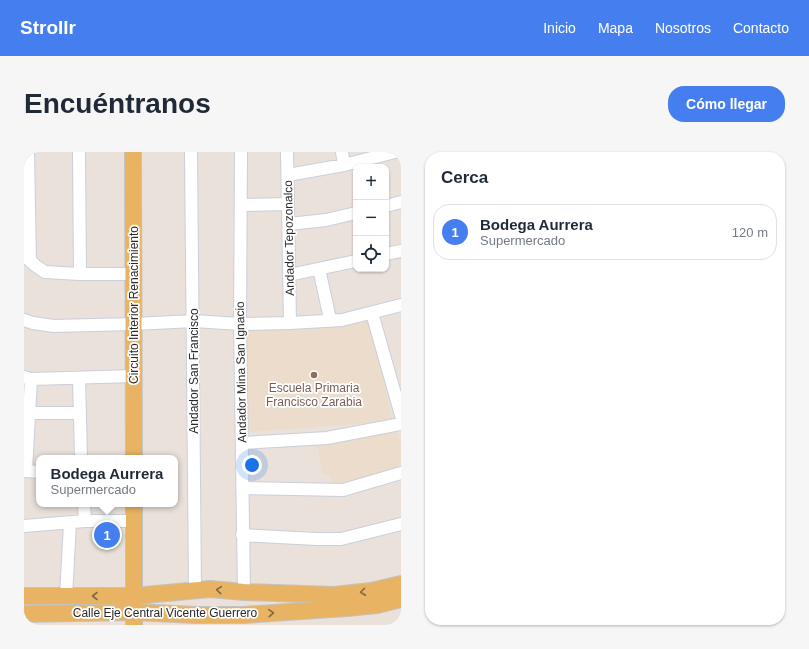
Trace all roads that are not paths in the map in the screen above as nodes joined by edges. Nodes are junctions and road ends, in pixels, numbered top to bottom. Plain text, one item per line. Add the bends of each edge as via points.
1 (28, 152) edge
2 (79, 152) edge
3 (133, 152) edge
4 (192, 152) edge
5 (241, 152) edge
6 (287, 152) edge
7 (342, 152) edge
8 (394, 152) edge
9 (344, 165) junction
10 (288, 175) junction
11 (401, 202) edge
12 (288, 204) junction
13 (241, 205) junction
14 (389, 205) edge
15 (353, 214) edge
16 (289, 224) junction
17 (401, 251) edge
18 (389, 253) edge
19 (26, 261) edge
20 (353, 262) edge
21 (319, 269) junction
22 (80, 274) junction
23 (134, 274) junction
24 (289, 275) junction
25 (401, 305) edge
26 (372, 312) junction
27 (330, 319) junction
28 (24, 320) edge
29 (194, 321) junction
30 (290, 323) junction
31 (134, 324) junction
32 (240, 324) junction
33 (134, 376) junction
34 (28, 378) edge
35 (79, 378) junction
36 (29, 413) junction
37 (80, 413) junction
38 (401, 415) edge
39 (401, 424) edge
40 (242, 443) junction
41 (81, 455) edge
42 (134, 455) edge
43 (25, 470) edge
44 (36, 472) edge
45 (401, 473) edge
46 (242, 488) junction
47 (84, 507) edge
48 (134, 507) edge
49 (134, 521) junction
50 (84, 522) junction
51 (70, 523) junction
52 (401, 524) edge
53 (24, 526) edge
54 (242, 535) junction
55 (401, 584) edge
56 (195, 590) junction
57 (244, 592) junction
58 (24, 596) edge
59 (66, 596) junction
60 (134, 596) junction
61 (401, 599) edge
62 (24, 614) edge
63 (134, 618) edge
64 (66, 619) edge
65 (196, 620) edge
66 (243, 620) edge

1 - 19 street
2 - 22 street
3 - 23 main road, Circuito Interior Renacimiento
4 - 29 street, Andador San Francisco
5 - 13 street, Andador Mina San Ignacio
6 - 10 street, Andador Tepozonalco
7 - 9 street
8 - 9 street
9 - 10 street
10 - 12 street, Andador Tepozonalco
11 - 14 street
12 - 13 street
12 - 16 street, Andador Tepozonalco
13 - 32 street, Andador Mina San Ignacio
15 - 16 street
16 - 24 street, Andador Tepozonalco
17 - 18 street
19 - 22 street via 45,272
20 - 21 street
21 - 24 street
21 - 27 street
22 - 23 street
23 - 31 main road, Circuito Interior Renacimiento
24 - 30 street, Andador Tepozonalco
25 - 26 street
26 - 27 street via 342,320
26 - 38 street
27 - 30 street
28 - 31 street via 54,326
29 - 31 street
29 - 32 street
29 - 56 street, Andador San Francisco
30 - 32 street
31 - 33 main road, Circuito Interior Renacimiento
32 - 40 street, Andador Mina San Ignacio
33 - 35 street
33 - 42 main road, Circuito Interior Renacimiento
34 - 35 street
34 - 36 street
35 - 37 street
36 - 37 street
36 - 43 street
37 - 41 street
39 - 40 street via 327,438
40 - 46 street, Andador Mina San Ignacio
43 - 44 street
45 - 46 street via 343,490
46 - 54 street, Andador Mina San Ignacio
47 - 50 street
48 - 49 main road
49 - 50 street
49 - 60 main road
50 - 51 street
51 - 53 street
51 - 59 street
52 - 54 street via 341,539
54 - 57 street, Andador Mina San Ignacio
55 -> 57 main road, Calle Eje Central Vicente Guerrero via 371,591 334,595
57 -> 56 main road, Calle Eje Central Vicente Guerrero
56 - 60 main road, Calle Eje Central Vicente Guerrero
58 - 59 main road, Calle Eje Central Vicente Guerrero
60 -> 59 main road, Calle Eje Central Vicente Guerrero
60 - 63 main road
66 -> 61 main road, Calle Eje Central Vicente Guerrero via 377,605
62 - 64 main road, Calle Eje Central Vicente Guerrero
63 - 64 main road, Calle Eje Central Vicente Guerrero
63 - 65 main road, Calle Eje Central Vicente Guerrero
65 - 66 main road, Calle Eje Central Vicente Guerrero

